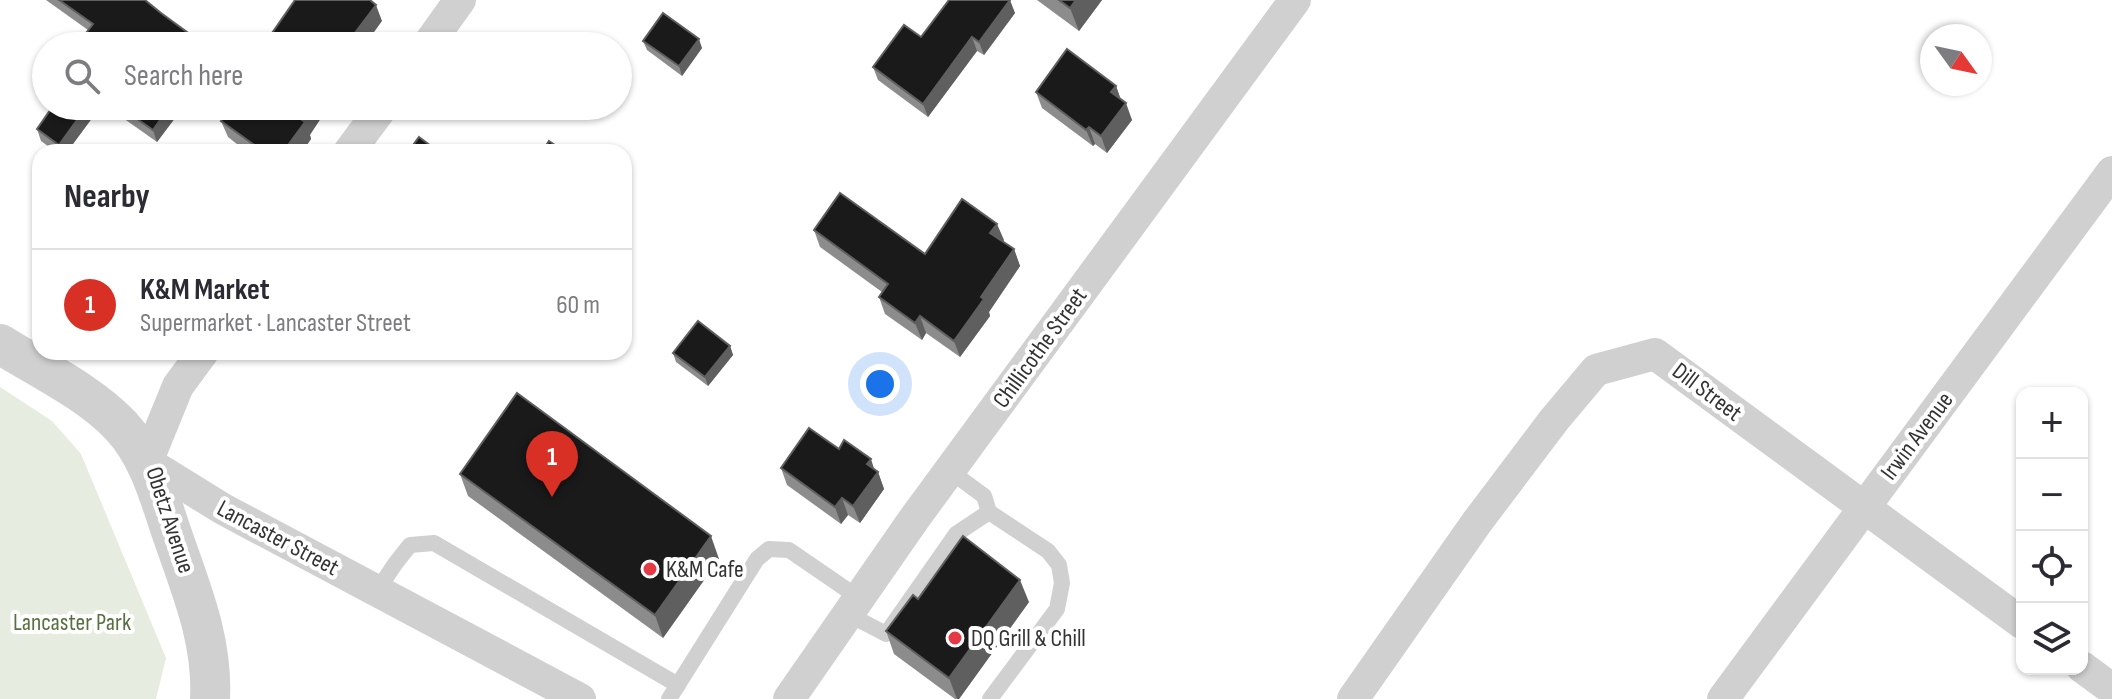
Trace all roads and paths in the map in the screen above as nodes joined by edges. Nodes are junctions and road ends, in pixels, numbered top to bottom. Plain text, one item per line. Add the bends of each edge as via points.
1 (460, 0) edge
2 (1295, 0) edge
3 (437, 32) edge
4 (373, 120) edge
5 (355, 144) edge
6 (2112, 172) edge
7 (0, 344) edge
8 (197, 360) edge
9 (147, 462) junction
10 (950, 471) junction
11 (1864, 507) junction
12 (989, 512) junction
13 (377, 591) junction
14 (854, 606) junction
15 (2016, 619) edge
16 (2088, 671) edge
17 (2112, 689) edge
18 (673, 692) edge
19 (210, 699) edge
20 (580, 699) edge
21 (789, 699) edge
22 (990, 699) edge
23 (1353, 699) edge
24 (1723, 699) edge

1 - 3 street
2 - 10 street, Chillicothe Street
4 - 5 street
6 - 11 street, Irwin Avenue
7 - 9 street, Lancaster Street via 102,408
8 - 9 street, Obetz Avenue via 178,386
9 - 13 street, Lancaster Street
9 - 19 street, Obetz Avenue via 193,587 205,635
10 - 12 lane via 984,496
10 - 14 street, Chillicothe Street
11 - 15 street, Dill Street
11 - 23 street, Dill Street via 1655,354 1596,370 1477,522
11 - 24 street, Irwin Avenue
12 - 14 lane via 956,534 886,634
12 - 22 lane via 1048,551 1059,565 1062,583 1057,609
13 - 18 lane via 410,545 434,543
13 - 20 street, Lancaster Street
14 - 18 lane via 789,550 769,549 757,559
14 - 21 street, Chillicothe Street
16 - 17 street

